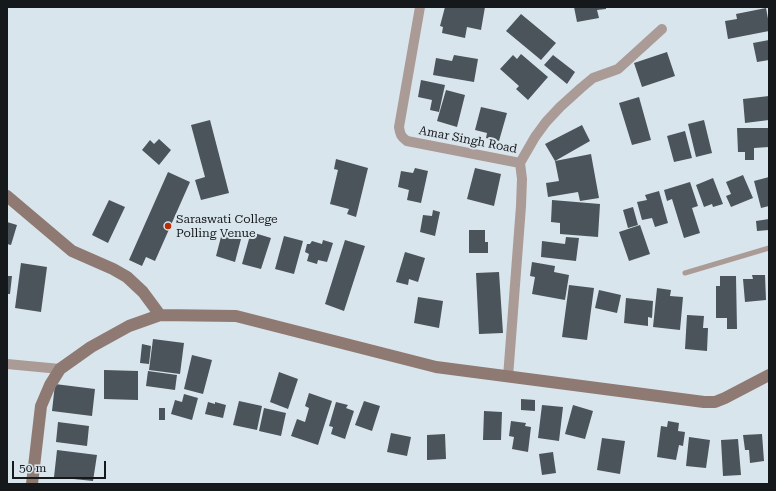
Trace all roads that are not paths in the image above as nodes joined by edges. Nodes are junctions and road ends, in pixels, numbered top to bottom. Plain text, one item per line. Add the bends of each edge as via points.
1 (420, 7) edge
2 (662, 29) dead end
3 (520, 163) junction
4 (7, 196) edge
5 (769, 248) edge
6 (685, 273) dead end
7 (160, 315) junction
8 (7, 364) edge
9 (60, 369) junction
10 (769, 375) edge
11 (508, 377) junction
12 (32, 484) edge

1 - 3 street, Amar Singh Road via 399,127 402,137 407,141
2 - 3 street via 618,69 593,78 560,106 535,137
3 - 11 street, Amar Singh Road via 522,206
4 - 7 street via 72,251 127,277 143,292
5 - 6 lane
7 - 9 street via 129,326 91,347
7 - 11 street via 236,316 436,367
8 - 9 street
9 - 12 street via 42,406
10 - 11 street via 715,402

